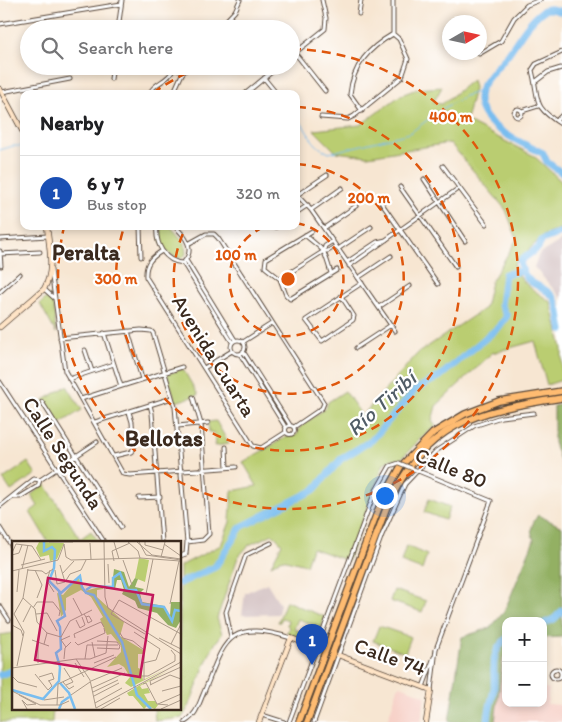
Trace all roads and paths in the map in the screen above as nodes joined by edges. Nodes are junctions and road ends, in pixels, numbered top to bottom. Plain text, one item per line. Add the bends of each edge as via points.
1 (240, 0) edge
2 (322, 0) edge
3 (361, 0) edge
4 (393, 0) edge
5 (540, 0) edge
6 (121, 2) edge
7 (359, 14) dead end
8 (20, 20) edge
9 (22, 20) edge
10 (119, 20) edge
11 (226, 20) edge
12 (0, 24) edge
13 (393, 34) junction
14 (300, 49) edge
15 (487, 49) edge
16 (562, 52) edge
17 (300, 59) edge
18 (561, 68) dead end
19 (112, 75) edge
20 (170, 75) edge
21 (182, 75) edge
22 (268, 75) edge
23 (264, 78) junction
24 (70, 79) dead end
25 (111, 79) dead end
26 (535, 82) junction
27 (151, 90) edge
28 (174, 90) edge
29 (250, 90) edge
30 (274, 90) edge
31 (1, 91) edge
32 (325, 91) dead end
33 (538, 106) junction
34 (362, 111) junction
35 (522, 111) dead end
36 (562, 115) edge
37 (321, 117) dead end
38 (556, 121) junction
39 (562, 125) edge
40 (20, 127) edge
41 (443, 166) dead end
42 (327, 176) dead end
43 (424, 178) dead end
44 (400, 187) dead end
45 (342, 188) dead end
46 (459, 188) junction
47 (300, 193) edge
48 (300, 198) edge
49 (380, 201) dead end
50 (440, 202) junction
51 (308, 205) junction
52 (356, 206) dead end
53 (300, 210) edge
54 (311, 210) junction
55 (421, 216) junction
56 (486, 224) dead end
57 (371, 227) dead end
58 (324, 228) junction
59 (47, 230) edge
60 (140, 230) edge
61 (157, 230) edge
62 (177, 230) edge
63 (402, 230) junction
64 (312, 231) dead end
65 (305, 235) junction
66 (48, 236) junction
67 (0, 239) edge
68 (387, 240) junction
69 (333, 241) junction
70 (465, 241) dead end
71 (188, 244) junction
72 (337, 248) junction
73 (162, 250) junction
74 (324, 251) junction
75 (40, 252) dead end
76 (0, 253) edge
77 (390, 256) dead end
78 (141, 257) dead end
79 (184, 262) junction
80 (347, 262) junction
81 (1, 266) edge
82 (349, 266) junction
83 (456, 267) dead end
84 (51, 270) junction
85 (337, 270) dead end
86 (20, 274) dead end
87 (331, 274) junction
88 (358, 278) junction
89 (280, 279) junction
90 (362, 283) junction
91 (438, 284) dead end
92 (410, 286) dead end
93 (1, 289) edge
94 (44, 289) junction
95 (342, 296) junction
96 (54, 298) junction
97 (379, 308) junction
98 (271, 324) junction
99 (391, 325) junction
100 (0, 327) edge
101 (128, 331) junction
102 (395, 331) dead end
103 (104, 333) junction
104 (60, 338) junction
105 (234, 341) junction
106 (243, 342) junction
107 (356, 348) dead end
108 (85, 350) dead end
109 (232, 351) junction
110 (241, 352) junction
111 (114, 364) junction
112 (182, 367) dead end
113 (204, 368) junction
114 (92, 371) junction
115 (165, 372) junction
116 (69, 379) junction
117 (142, 379) junction
118 (0, 382) edge
119 (121, 386) junction
120 (562, 391) edge
121 (193, 397) dead end
122 (172, 398) junction
123 (562, 398) edge
124 (81, 399) junction
125 (42, 402) dead end
126 (150, 405) junction
127 (129, 412) junction
128 (534, 413) dead end
129 (95, 422) junction
130 (208, 423) dead end
131 (201, 424) junction
132 (178, 426) junction
133 (289, 428) junction
134 (97, 442) dead end
135 (226, 447) dead end
136 (75, 456) junction
137 (114, 456) junction
138 (236, 467) dead end
139 (228, 468) junction
140 (56, 470) junction
141 (204, 470) junction
142 (416, 470) junction
143 (182, 472) junction
144 (158, 473) junction
145 (40, 480) junction
146 (14, 497) junction
147 (160, 497) junction
148 (139, 498) dead end
149 (0, 506) edge
150 (121, 527) dead end
151 (0, 528) edge
152 (103, 540) dead end
153 (162, 541) edge
154 (187, 542) junction
155 (271, 543) dead end
156 (12, 547) edge
157 (181, 556) edge
158 (0, 606) edge
159 (8, 620) dead end
160 (231, 637) junction
161 (291, 638) junction
162 (317, 648) junction
163 (436, 649) junction
164 (338, 655) junction
165 (332, 659) junction
166 (423, 687) junction
167 (432, 690) junction
168 (262, 715) junction
169 (185, 722) edge
170 (259, 722) edge
171 (284, 722) edge
172 (289, 722) edge
173 (299, 722) edge
174 (307, 722) edge
175 (314, 722) edge
176 (426, 722) edge

1 - 11 street
2 - 14 street via 325,29
3 - 7 street
4 - 13 street
5 - 15 street via 527,5 514,18 502,41
6 - 9 street
6 - 10 street
8 - 12 street
13 - 34 street via 360,60 356,67 350,94
13 - 34 street via 406,51 406,69 393,85
16 - 26 street via 536,64 532,70
17 - 32 street
18 - 26 street via 548,72
19 - 25 street
20 - 27 street
21 - 28 street
22 - 23 street
23 - 29 street
23 - 30 street
24 - 31 street
26 - 33 street
31 - 40 street
33 - 35 street
33 - 38 street
34 - 37 street via 348,119
36 - 38 street
38 - 39 street
41 - 46 street
42 - 47 street
43 - 50 street
44 - 55 street
45 - 54 street
46 - 50 street
46 - 56 street
48 - 51 street
49 - 63 street
50 - 55 street
50 - 70 street
51 - 53 street
51 - 54 street
52 - 58 street
54 - 58 street
55 - 63 street
55 - 83 street
57 - 72 street
58 - 69 street
59 - 66 street
60 - 78 street
61 - 73 street
62 - 71 street
63 - 68 street
63 - 91 street
64 - 65 street
65 - 74 street
65 - 89 street via 266,259 264,264
66 - 67 street
66 - 84 street
68 - 80 street via 377,242
68 - 82 street
69 - 72 street
69 - 74 street via 325,246
71 - 79 street via 190,252
71 - 98 street via 206,234 214,234
72 - 74 street
72 - 80 street
73 - 79 street via 172,260
73 - 113 street, Avenida Cuarta via 148,263 146,277
74 - 87 street
74 - 89 street
75 - 76 street
76 - 81 street
77 - 88 street
79 - 105 street
80 - 82 street
82 - 88 street
84 - 94 street
84 - 96 street
85 - 87 street
86 - 93 street
87 - 89 street via 290,299
88 - 90 street
90 - 95 street
90 - 97 street
92 - 97 street
94 - 96 street
94 - 100 street
95 - 95 street via 306,320 322,341 353,320 354,316
96 - 104 street
97 - 99 street
98 - 106 street
98 - 133 street via 324,403 322,408
99 - 102 street
99 - 107 street
101 - 103 street
101 - 115 street via 151,331
101 - 117 street
103 - 104 street
103 - 111 street
104 - 116 street
105 - 106 street
105 - 109 street
106 - 110 street
108 - 114 street
109 - 110 street
109 - 113 street
110 - 133 street
111 - 114 street
111 - 119 street
112 - 115 street
113 - 133 street, Avenida Cuarta via 255,448 261,448
114 - 116 street
115 - 117 street
115 - 122 street
116 - 124 street
117 - 119 street
118 - 140 street, Calle Segunda
119 - 124 street
120 - 173 highway via 499,401 465,414 433,433 401,466 381,502
121 - 131 street
122 - 126 street
122 - 132 street
123 - 165 highway via 502,407 476,415 445,432 414,460 399,481 386,509
124 - 129 street
125 - 136 street
126 - 127 street
126 - 144 street
127 - 129 street
127 - 137 street via 133,451
128 - 142 street via 488,420 447,443
129 - 137 street
130 - 131 street
131 - 132 street
131 - 141 street
132 - 143 street
134 - 136 street
135 - 139 street
136 - 140 street
136 - 150 street
137 - 144 street via 123,474
138 - 139 street
139 - 141 street
140 - 145 street
140 - 152 street, Calle Segunda
141 - 143 street
141 - 154 street via 209,534 207,538
142 - 162 street, Calle 80, bridge via 399,463 390,466 374,494
142 - 163 street, Calle 80 via 491,501
142 - 164 street via 395,500
143 - 144 street
143 - 154 street
144 - 147 street
145 - 146 street via 38,486 26,494
145 - 146 street via 34,479
146 - 149 street
147 - 148 street
147 - 153 street
151 - 156 street
154 - 157 street via 186,554
155 - 160 street via 246,555 241,566 226,612
158 - 159 street
160 - 161 street via 251,630 264,630
160 - 169 street via 217,656 196,710
161 - 162 street
161 - 168 street
162 - 172 street
163 - 166 street
163 - 167 street
164 - 165 highway
164 - 166 street, Calle 74
164 - 175 street
165 - 174 highway
166 - 167 street, Calle 74
167 - 176 street
168 - 170 street
168 - 171 street

